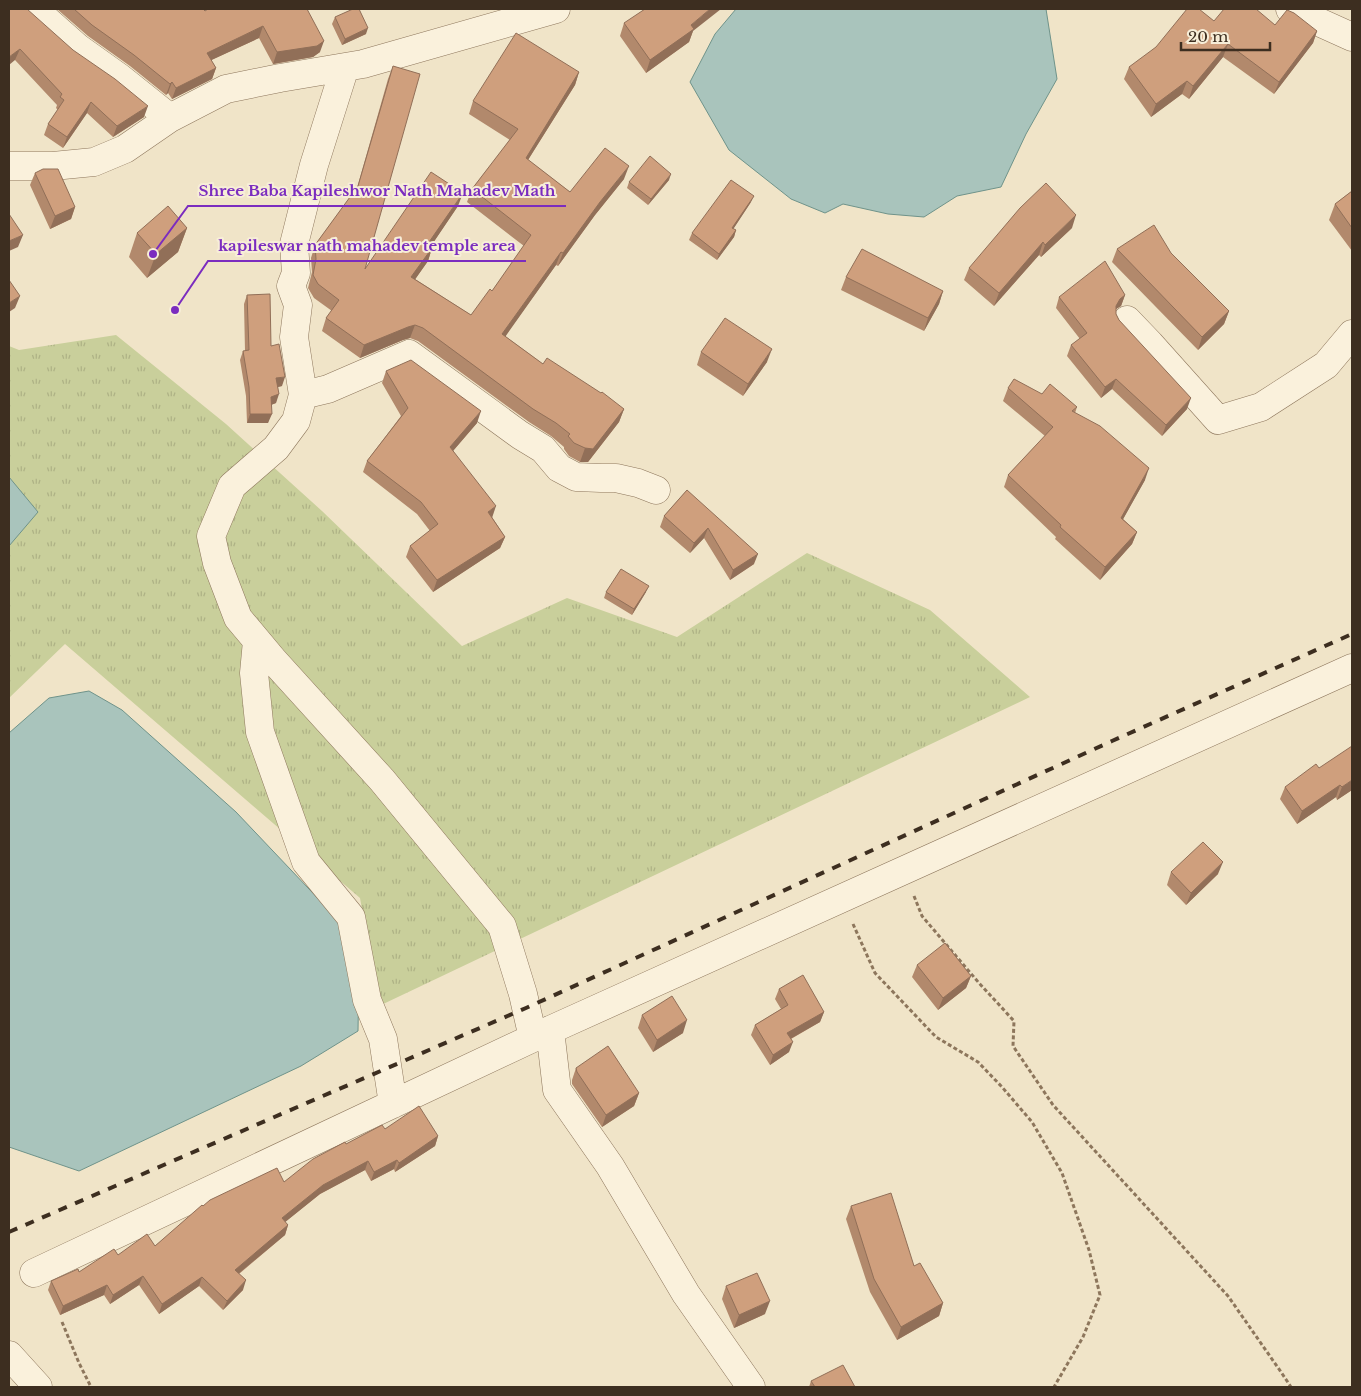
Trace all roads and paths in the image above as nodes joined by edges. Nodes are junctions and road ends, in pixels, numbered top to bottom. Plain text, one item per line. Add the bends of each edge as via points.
1 (34, 9) edge
2 (556, 9) edge
3 (1290, 9) edge
4 (1352, 38) edge
5 (344, 67) junction
6 (170, 118) junction
7 (9, 166) edge
8 (1127, 320) dead end
9 (1352, 334) edge
10 (303, 394) junction
11 (656, 490) dead end
12 (257, 641) junction
13 (1352, 668) edge
14 (904, 870) junction
15 (841, 899) junction
16 (542, 1034) junction
17 (393, 1104) junction
18 (34, 1273) dead end
19 (62, 1322) dead end
20 (9, 1355) edge
21 (38, 1387) edge
22 (91, 1387) edge
23 (751, 1387) edge
24 (1054, 1387) edge
25 (1291, 1387) edge

1 - 6 street via 78,48
2 - 5 street
3 - 4 street
5 - 6 street via 226,89
5 - 10 street via 294,244 296,274 291,286 298,305 294,337
6 - 7 street via 125,149 94,162
8 - 9 street via 1218,420 1261,408 1326,365
10 - 11 street via 328,388 409,354 544,449 559,468 576,477 616,478
10 - 12 street via 296,421 276,448 232,486 211,536 217,563 238,618
12 - 16 street via 382,780 502,926 523,994
12 - 17 street via 254,673 260,732 306,862 351,916 367,1000 383,1039
13 - 14 street
14 - 15 street
14 - 25 path via 922,916 1014,1021 1013,1046 1053,1106 1228,1296
15 - 16 street
15 - 24 path via 875,973 936,1037 978,1062 1002,1087 1032,1122 1062,1173 1100,1295 1083,1338
16 - 17 street
16 - 23 street via 557,1090 610,1166 686,1294
17 - 18 street
19 - 22 path
20 - 21 street

